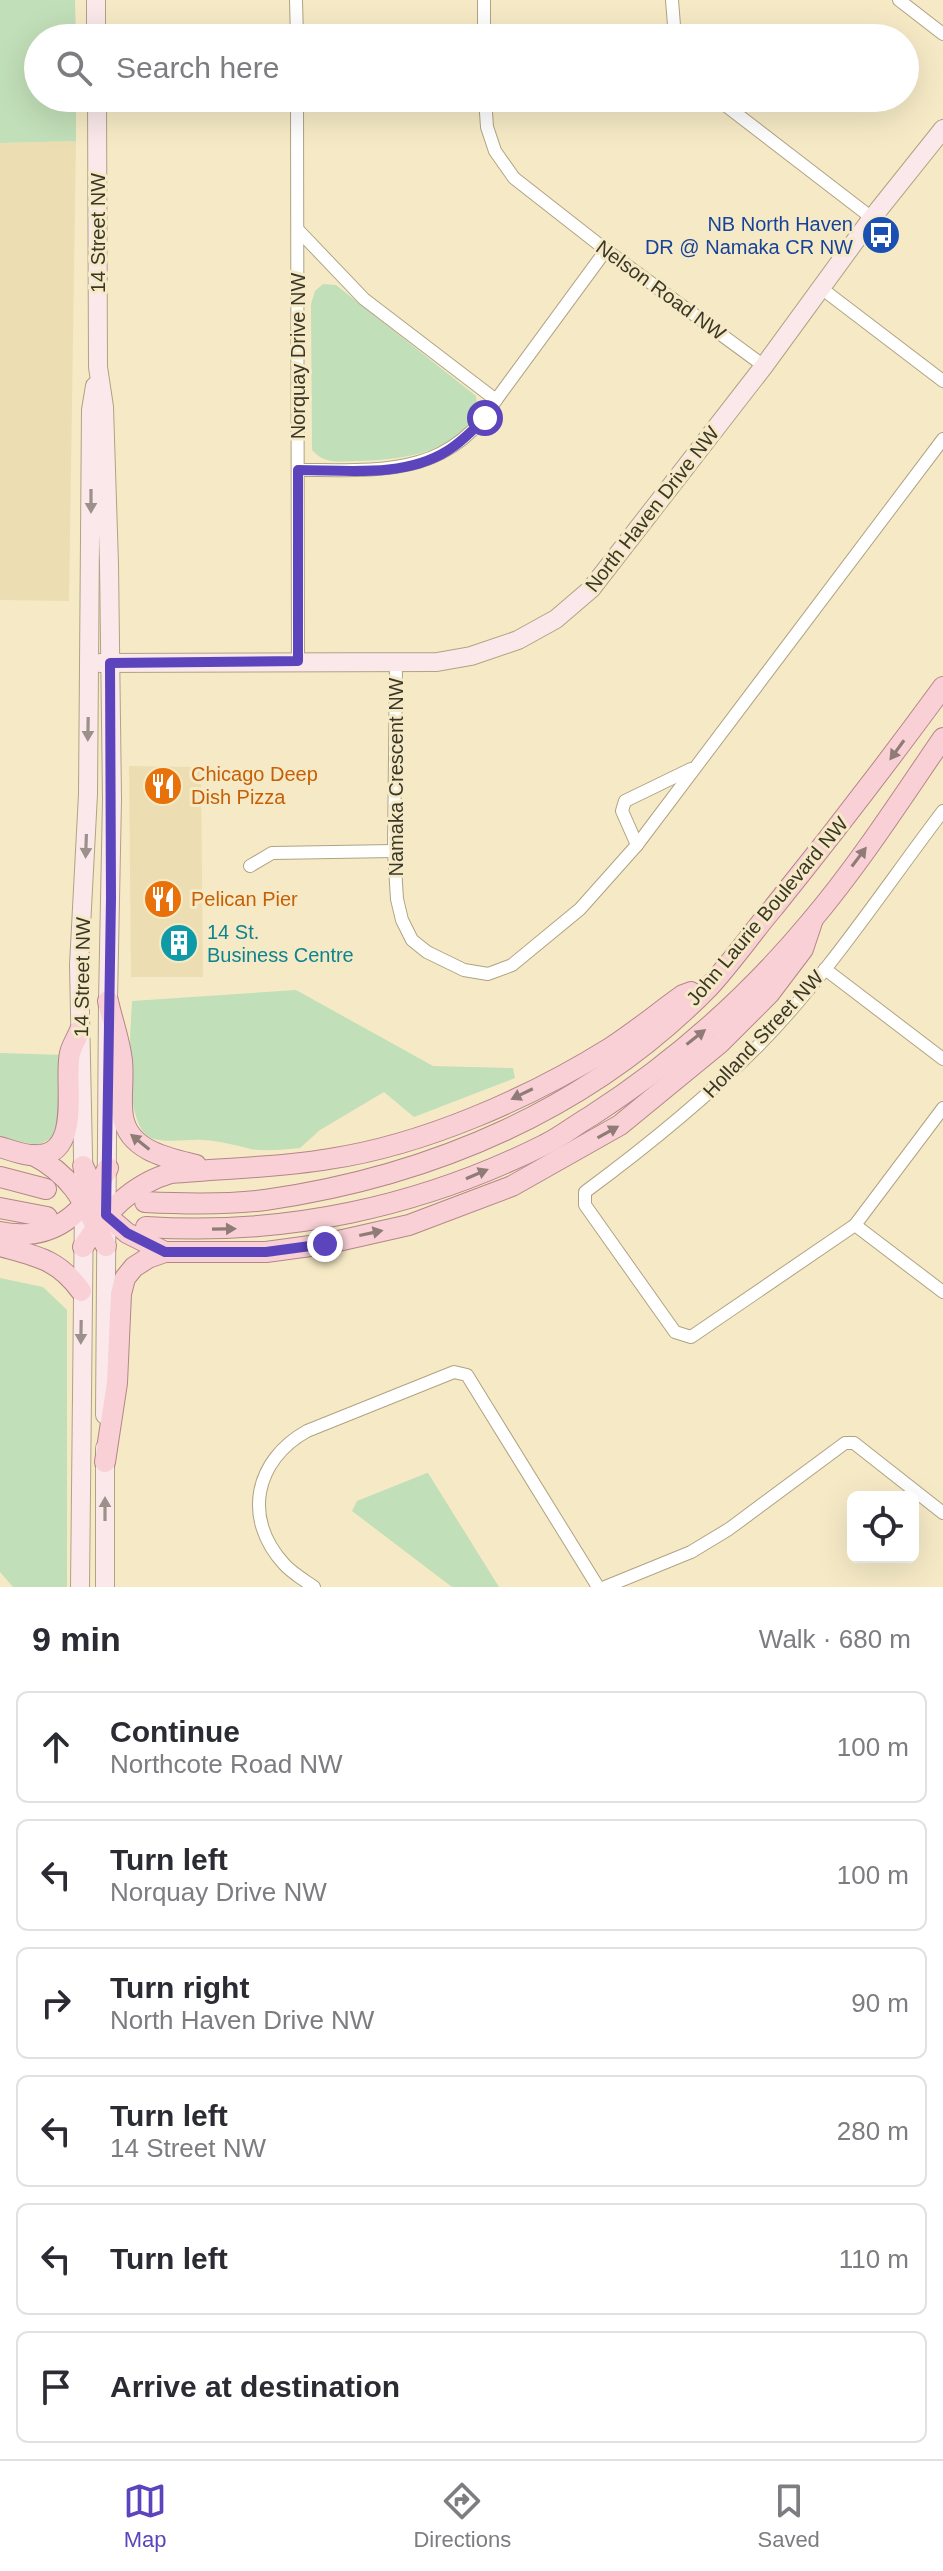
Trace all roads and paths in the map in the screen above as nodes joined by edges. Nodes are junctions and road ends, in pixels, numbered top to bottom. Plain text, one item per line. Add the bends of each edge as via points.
1 (96, 0) edge
2 (296, 0) edge
3 (484, 0) edge
4 (672, 0) edge
5 (899, 0) edge
6 (96, 24) edge
7 (297, 24) edge
8 (484, 24) edge
9 (674, 24) edge
10 (943, 34) edge
11 (97, 112) edge
12 (297, 112) edge
13 (486, 112) edge
14 (734, 112) edge
15 (940, 138) edge
16 (872, 218) junction
17 (299, 231) junction
18 (606, 250) junction
19 (821, 288) junction
20 (764, 366) junction
21 (98, 367) junction
22 (943, 381) edge
23 (496, 400) junction
24 (943, 439) edge
25 (298, 470) junction
26 (298, 661) junction
27 (89, 663) junction
28 (110, 663) junction
29 (396, 663) junction
30 (943, 687) edge
31 (943, 738) edge
32 (696, 766) junction
33 (943, 811) edge
34 (637, 845) junction
35 (394, 851) junction
36 (250, 866) dead end
37 (813, 919) junction
38 (825, 969) junction
39 (710, 985) junction
40 (108, 1001) junction
41 (80, 1030) junction
42 (943, 1059) edge
43 (943, 1108) edge
44 (0, 1147) edge
45 (33, 1155) junction
46 (83, 1166) joint
47 (108, 1168) junction
48 (212, 1169) junction
49 (0, 1177) edge
50 (46, 1189) dead end
51 (90, 1197) junction
52 (145, 1202) dead end
53 (0, 1208) edge
54 (47, 1217) dead end
55 (101, 1221) junction
56 (855, 1225) junction
57 (146, 1227) dead end
58 (0, 1232) edge
59 (0, 1246) edge
60 (106, 1246) joint
61 (83, 1247) junction
62 (165, 1252) junction
63 (81, 1291) junction
64 (943, 1292) edge
65 (105, 1462) junction
66 (943, 1513) edge
67 (80, 1587) edge
68 (105, 1587) edge
69 (314, 1587) edge
70 (598, 1587) edge
71 (605, 1587) edge

1 - 6 main road
2 - 7 street
3 - 8 street
4 - 9 street
5 - 10 street
11 - 21 main road, 14 Street NW
12 - 17 street, Norquay Drive NW
13 - 18 street, Nelson Road NW via 495,151 514,178
14 - 16 street
15 - 16 main road, North Haven Drive NW
16 - 19 main road, North Haven Drive NW
17 - 23 street via 364,299
17 - 25 street, Norquay Drive NW
18 - 20 street, Nelson Road NW
18 - 23 street
19 - 20 main road, North Haven Drive NW
19 - 22 street
20 - 29 main road, North Haven Drive NW via 619,556 556,619 518,640 471,656
21 -> 27 main road, 14 Street NW via 91,410
21 - 28 main road, 14 Street NW via 104,407
23 - 25 street via 462,441 424,462 378,470
24 - 32 street, Namaka Crescent NW
25 - 26 street, Norquay Drive NW
26 - 28 main road, North Haven Drive NW
26 - 29 main road, North Haven Drive NW
27 - 28 main road, North Haven Drive NW
27 -> 41 main road, 14 Street NW
28 - 40 main road, 14 Street NW
29 - 35 street, Namaka Crescent NW
30 -> 39 main road, John Laurie Boulevard NW via 846,818
37 -> 31 main road, John Laurie Boulevard NW
32 - 34 street, Namaka Crescent NW
32 - 34 street, Namaka Crescent NW via 625,801 622,811
33 - 38 street, Holland Street NW
34 - 35 street, Namaka Crescent NW via 580,909 512,965 488,974 446,963 412,940 399,910
35 - 36 street via 272,853
57 -> 37 main road, John Laurie Boulevard NW via 260,1227 375,1209 546,1144 621,1096 715,1022
62 -> 37 main road via 266,1252 325,1244 409,1225 512,1186 620,1125 720,1043 769,994 803,949
38 - 42 street
38 - 56 street, Holland Street NW via 759,1045 699,1102 585,1192 585,1205 675,1332 691,1337
39 -> 48 main road via 683,995 610,1048 551,1080 412,1139 330,1159
39 - 52 main road, John Laurie Boulevard NW via 621,1064 543,1111 426,1164 263,1200
40 - 47 main road, 14 Street NW
48 -> 40 main road via 156,1154 127,1132 122,1059
41 - 45 main road via 69,1055 69,1119 64,1134 58,1146
41 - 46 main road, 14 Street NW
43 - 56 street
44 - 45 main road
45 - 51 main road
46 - 51 main road
47 - 51 main road
47 - 55 main road, 14 Street NW
48 - 55 main road via 151,1178
49 - 50 main road
51 - 55 main road
51 - 58 main road via 63,1224 40,1234
51 - 61 main road
53 - 54 main road
55 - 60 main road
55 - 61 main road
55 - 62 main road
56 - 64 street
59 - 63 main road via 57,1265
60 - 65 main road
61 - 63 main road
62 - 65 main road via 134,1267 125,1278
63 -> 67 main road
68 -> 65 main road
66 - 71 street via 854,1443 845,1443 691,1552
69 - 70 street via 285,1566 269,1544 260,1517 260,1486 269,1463 307,1431 454,1372 467,1375

